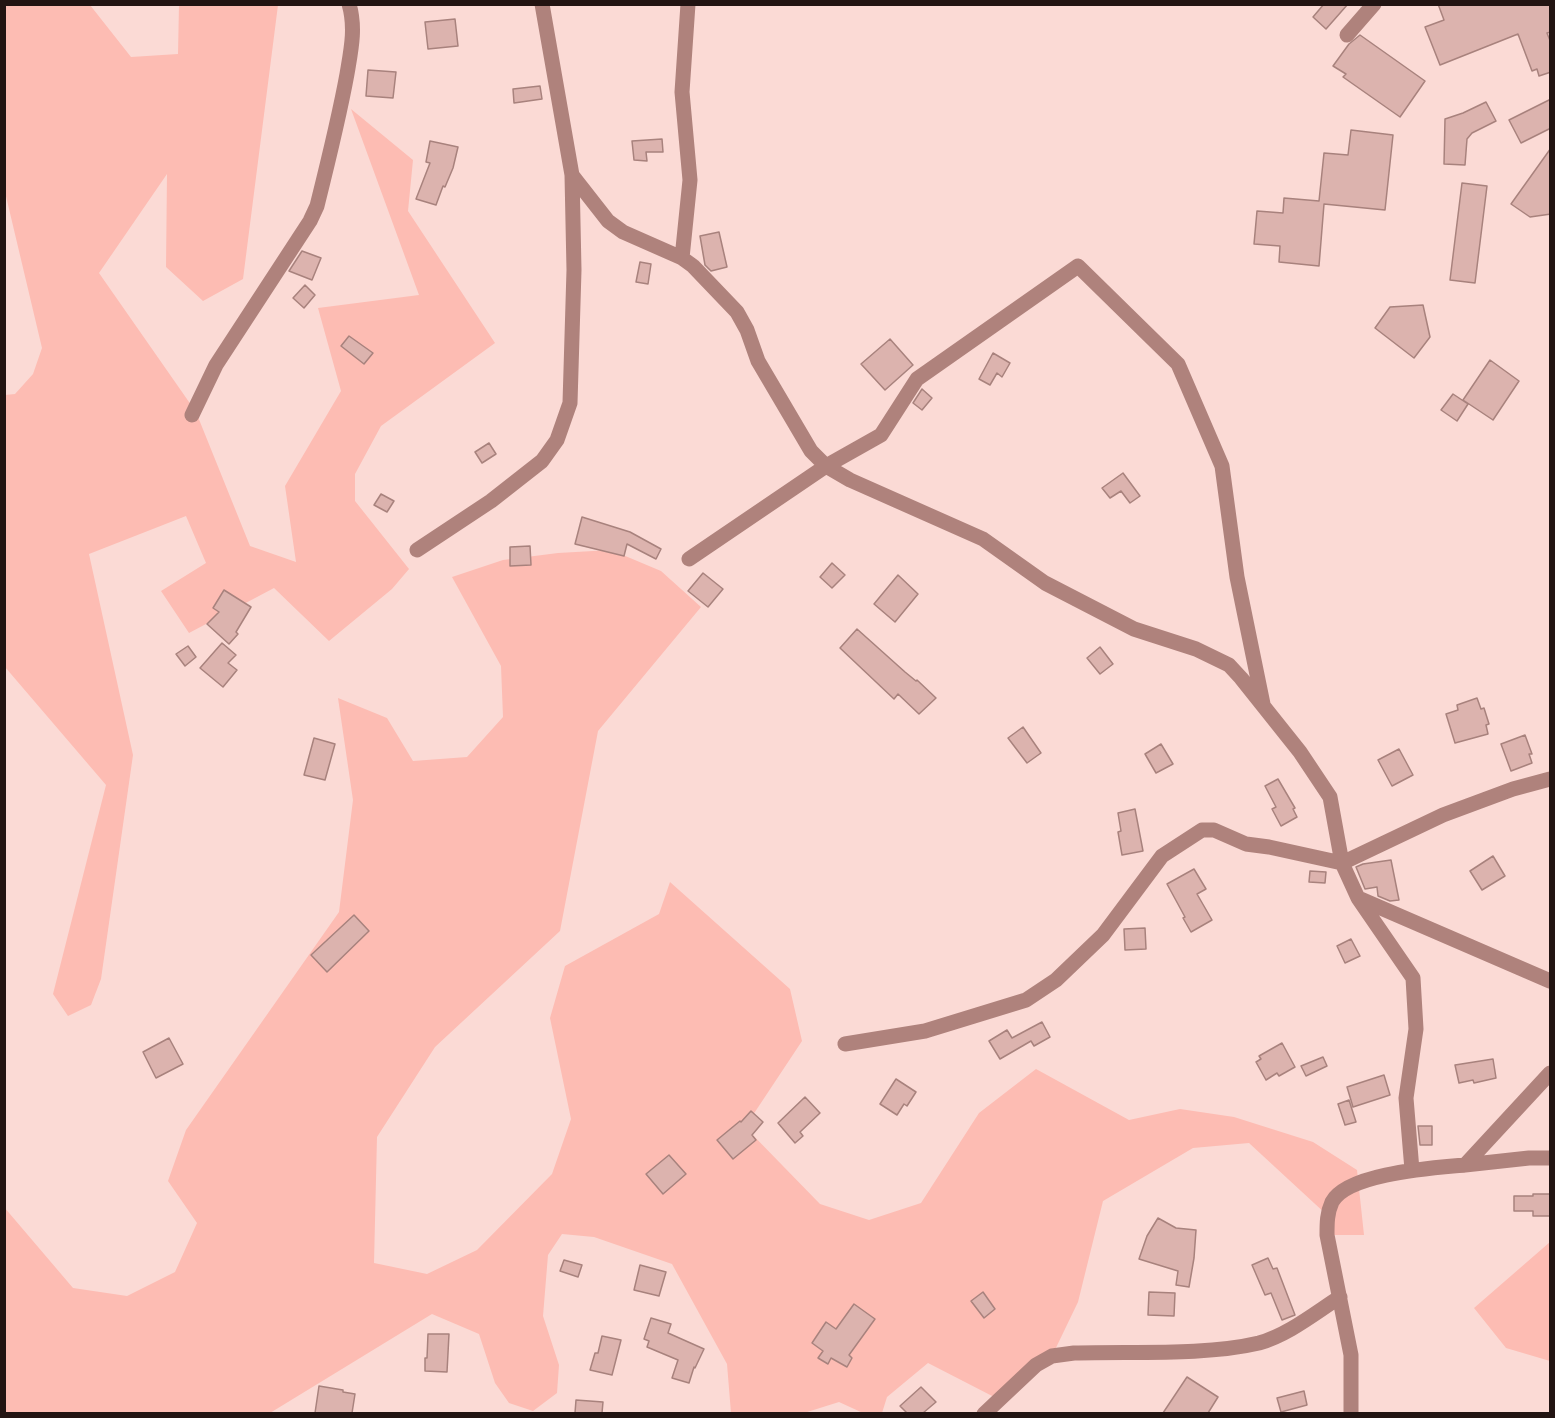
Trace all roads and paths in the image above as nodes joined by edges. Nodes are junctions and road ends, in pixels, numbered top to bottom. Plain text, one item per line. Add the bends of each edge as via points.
1 (350, 4) edge
2 (542, 4) edge
3 (688, 4) edge
4 (1374, 4) edge
5 (1347, 35) dead end
6 (572, 175) junction
7 (682, 258) junction
8 (192, 415) dead end
9 (826, 466) junction
10 (417, 550) dead end
11 (689, 559) dead end
12 (1264, 708) junction
13 (1551, 779) edge
14 (1342, 863) junction
15 (1358, 898) junction
16 (1551, 981) edge
17 (845, 1044) dead end
18 (1551, 1073) edge
19 (1551, 1158) edge
20 (1465, 1165) junction
21 (1412, 1170) junction
22 (1340, 1297) junction
23 (984, 1413) edge
24 (1351, 1413) edge

1 - 8 street via 353,37 317,206 216,365
2 - 6 street
3 - 7 street via 682,93 690,180
4 - 5 street
6 - 7 street via 608,221 623,232
6 - 10 street via 570,402 557,440 543,461
7 - 9 street via 736,312 758,361 811,451
9 - 11 street
9 - 12 street via 983,538 1045,583 1134,628 1196,649 1229,666
9 - 12 street via 881,435 917,378 1078,266 1178,364 1222,466 1237,577
12 - 14 street via 1330,797
13 - 14 street via 1443,815
14 - 15 street
14 - 17 street via 1246,844 1214,830 1202,830 1162,856 1103,935 1056,980 1026,1000 925,1031
15 - 16 street
15 - 21 street via 1413,978 1416,1029 1406,1098
18 - 20 street
19 - 20 street
20 - 21 street
21 - 22 street via 1359,1182 1333,1200 1327,1215 1327,1235
22 - 23 street via 1291,1329 1260,1342 1208,1350 1052,1356 1036,1365
22 - 24 street via 1351,1355

